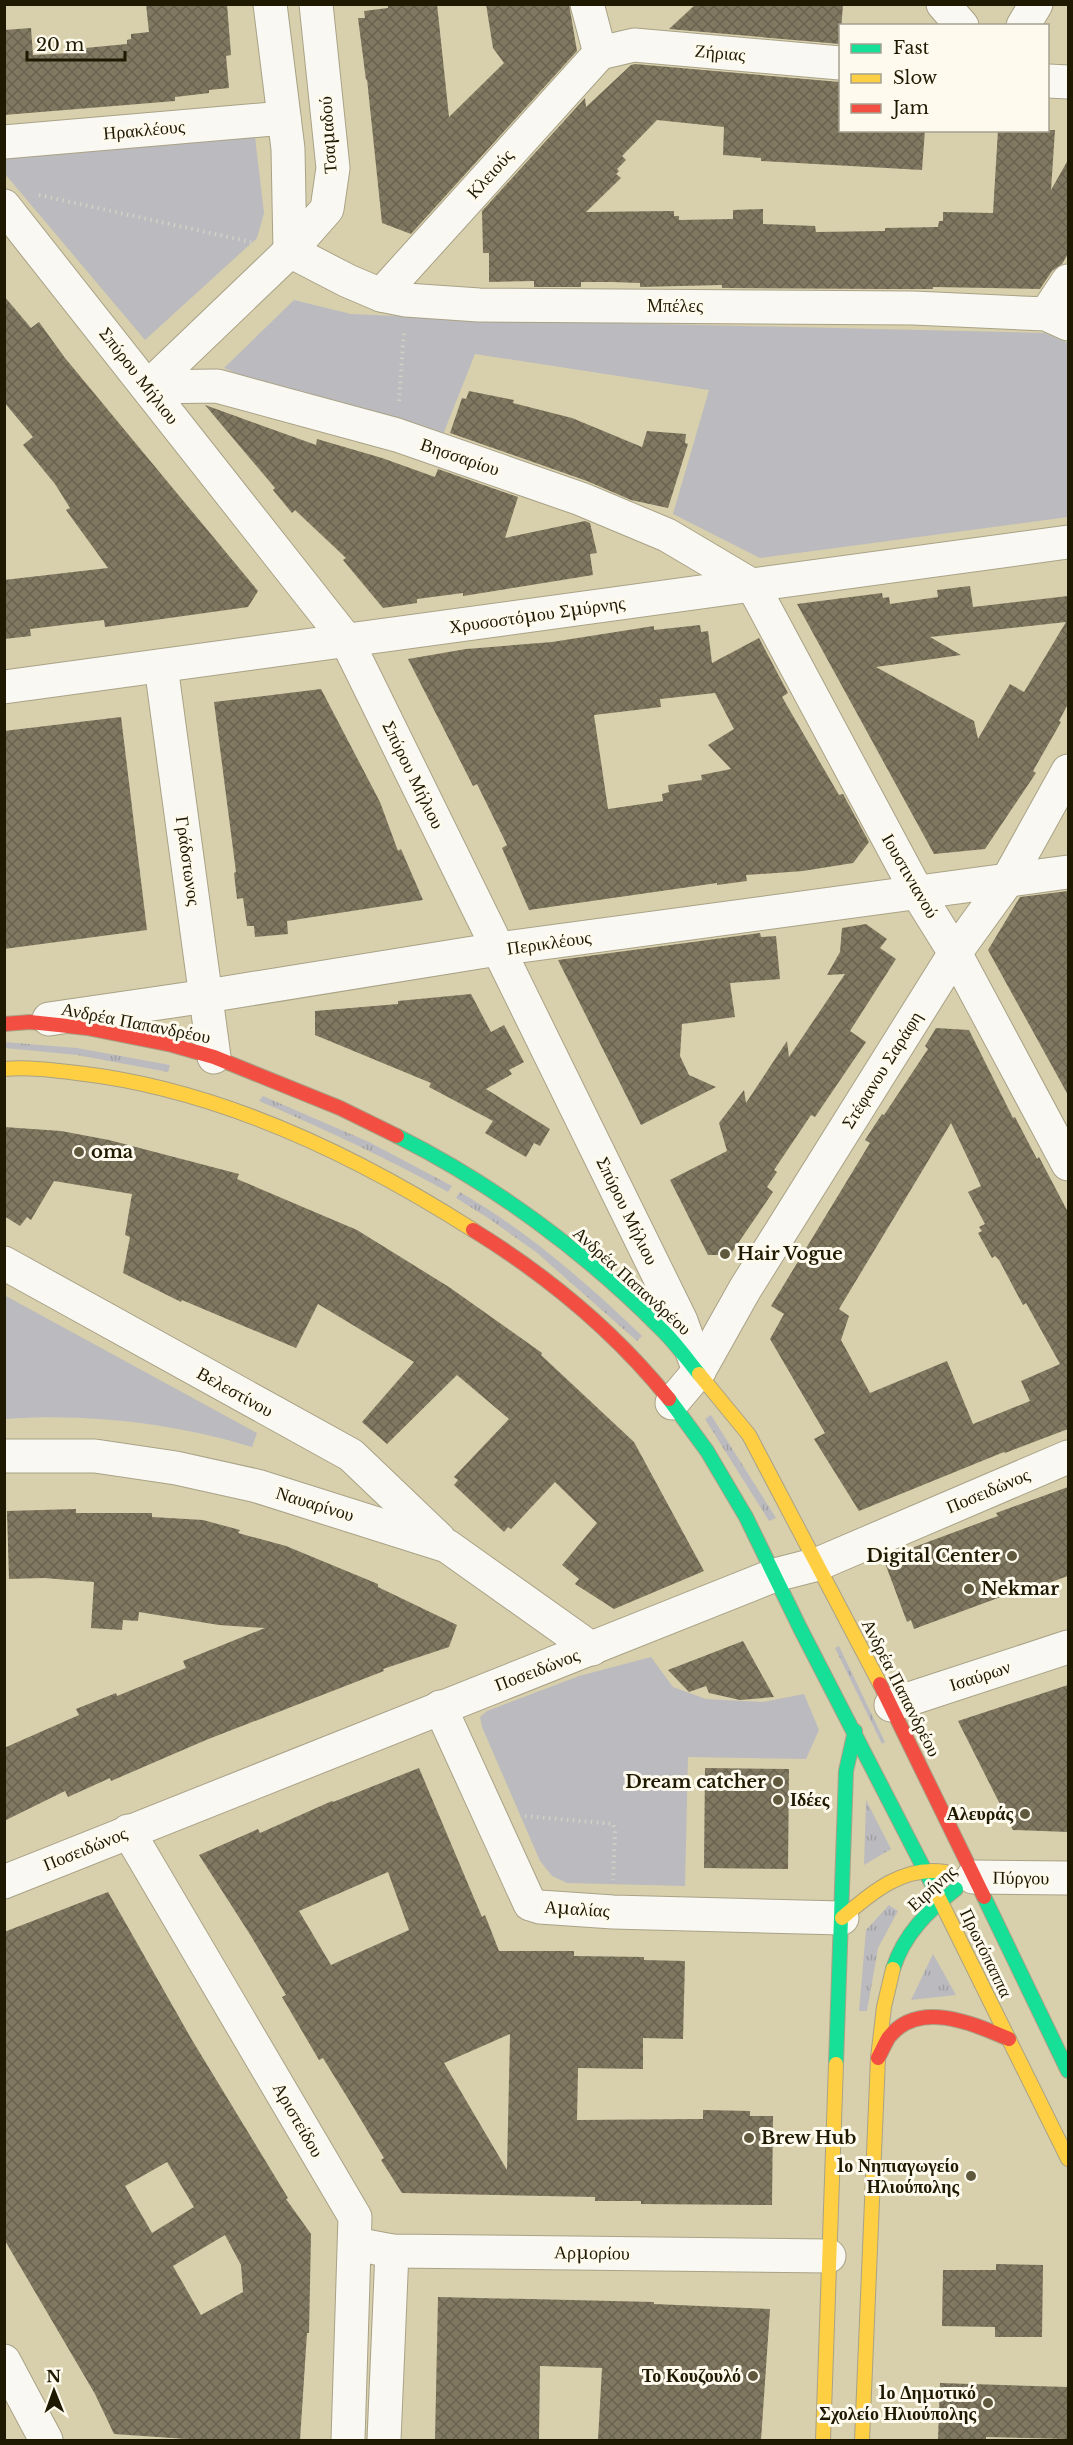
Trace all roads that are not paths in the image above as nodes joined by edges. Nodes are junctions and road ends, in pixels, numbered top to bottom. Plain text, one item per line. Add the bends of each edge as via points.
1 (270, 4) edge
2 (316, 4) edge
3 (587, 4) edge
4 (944, 4) edge
5 (1036, 4) edge
6 (960, 24) edge
7 (1024, 24) edge
8 (600, 53) junction
9 (839, 63) edge
10 (1049, 81) edge
11 (1068, 82) edge
12 (284, 118) junction
13 (4, 142) edge
14 (4, 206) edge
15 (290, 251) junction
16 (1068, 281) edge
17 (394, 298) junction
18 (1057, 319) edge
19 (148, 387) junction
20 (1068, 542) edge
21 (753, 586) junction
22 (347, 641) junction
23 (161, 666) junction
24 (4, 687) edge
25 (1068, 771) edge
26 (1068, 872) edge
27 (1007, 881) junction
28 (917, 892) junction
29 (498, 949) junction
30 (955, 953) junction
31 (207, 996) junction
32 (17, 1023) edge
33 (214, 1057) junction
34 (4, 1069) edge
35 (1068, 1164) edge
36 (4, 1263) edge
37 (699, 1371) junction
38 (672, 1403) junction
39 (4, 1456) edge
40 (1068, 1457) edge
41 (447, 1546) junction
42 (818, 1564) junction
43 (775, 1575) junction
44 (1068, 1647) edge
45 (592, 1648) junction
46 (891, 1705) junction
47 (440, 1707) junction
48 (855, 1731) junction
49 (129, 1831) junction
50 (924, 1869) junction
51 (973, 1877) junction
52 (1068, 1878) edge
53 (4, 1882) edge
54 (940, 1900) junction
55 (842, 1918) junction
56 (1009, 2038) junction
57 (878, 2058) junction
58 (1068, 2071) edge
59 (1068, 2159) edge
60 (355, 2244) junction
61 (392, 2251) junction
62 (829, 2256) junction
63 (4, 2361) edge
64 (46, 2440) edge
65 (348, 2440) edge
66 (384, 2440) edge
67 (823, 2440) edge
68 (862, 2440) edge

1 - 12 street
2 - 15 street, Τσαμαδού via 333,168 327,209
3 - 8 street
4 - 6 street
5 - 7 street
8 - 9 street, Ζήριας via 634,45
8 - 17 street, Κλειούς
10 - 11 street
12 - 13 street, Ηρακλέους
12 - 15 street
14 - 19 street, Σπύρου Μήλιου
15 - 17 street, Μπέλες via 348,281
15 - 19 street, Τσαμαδού
16 - 18 street
17 - 18 street, Μπέλες via 479,305 913,308
19 - 21 street, Βησσαρίου via 217,386 397,435 667,535
19 - 22 street, Σπύρου Μήλιου
20 - 21 street, Χρυσοστόμου Σμύρνης
21 - 22 street, Χρυσοστόμου Σμύρνης
21 - 28 street, Ιουστινιανού
22 - 23 street, Χρυσοστόμου Σμύρνης
22 - 29 street, Σπύρου Μήλιου
23 - 24 street, Χρυσοστόμου Σμύρνης
23 - 31 street, Γράδστωνος
25 - 27 street, Στέφανου Σαράφη
26 - 27 street, Περικλέους
27 - 28 street, Περικλέους
27 - 30 street, Στέφανου Σαράφη
28 - 29 street, Περικλέους
28 - 30 street, Ιουστινιανού
29 - 31 street, Περικλέους
29 - 37 street, Σπύρου Μήλιου via 681,1321
30 - 35 street, Ιουστινιανού
30 - 37 street, Στέφανου Σαράφη via 745,1289
31 - 32 street, Περικλέους
31 - 33 street, Γράδστωνος
32 - 33 street, Ανδρέα Παπανδρέου via 87,1028
33 - 37 street, Ανδρέα Παπανδρέου via 340,1108 413,1144 482,1185 548,1230 609,1280 662,1329
34 - 38 street via 88,1073 149,1084 209,1101 362,1164 489,1240 553,1286 643,1368
36 - 41 street, Βελεστίνου via 351,1455
37 - 38 street
37 - 42 street, Ανδρέα Παπανδρέου via 749,1435
38 - 43 street via 725,1480
39 - 41 street, Ναυαρίνου via 95,1456 176,1468 257,1486
40 - 42 street, Ποσειδώνος
41 - 45 street, Ναυαρίνου
42 - 43 street, Ποσειδώνος
42 - 46 street, Ανδρέα Παπανδρέου
43 - 45 street, Ποσειδώνος
43 - 48 street
44 - 46 street, Ισαύρων
45 - 47 street, Ποσειδώνος
46 - 51 street, Ανδρέα Παπανδρέου
47 - 49 street, Ποσειδώνος
47 - 55 street, Αμαλίας via 530,1904 612,1912
48 - 50 street, Πρωτόπαππα
48 - 55 street via 846,1771
49 - 53 street, Ποσειδώνος
49 - 60 street, Αριστείδου via 355,2217
50 - 51 street, Ειρήνης
50 - 54 street, Πρωτόπαππα
50 - 55 street, Ειρήνης via 878,1888
51 - 52 street, Πύργου
51 - 54 street, Ειρήνης
51 - 58 street, Πρωτόπαππα
54 - 56 street, Πρωτόπαππα
54 - 57 street, Ειρήνης via 908,1935 896,1959 884,1997
55 - 62 street
56 - 57 street via 965,2021 932,2015 909,2021 891,2036
56 - 59 street, Πρωτόπαππα
57 - 68 street, Ειρήνης
60 - 61 street, Αρμορίου
60 - 65 street, Αριστείδου
61 - 62 street, Αρμορίου
61 - 66 street
62 - 67 street
63 - 64 street

